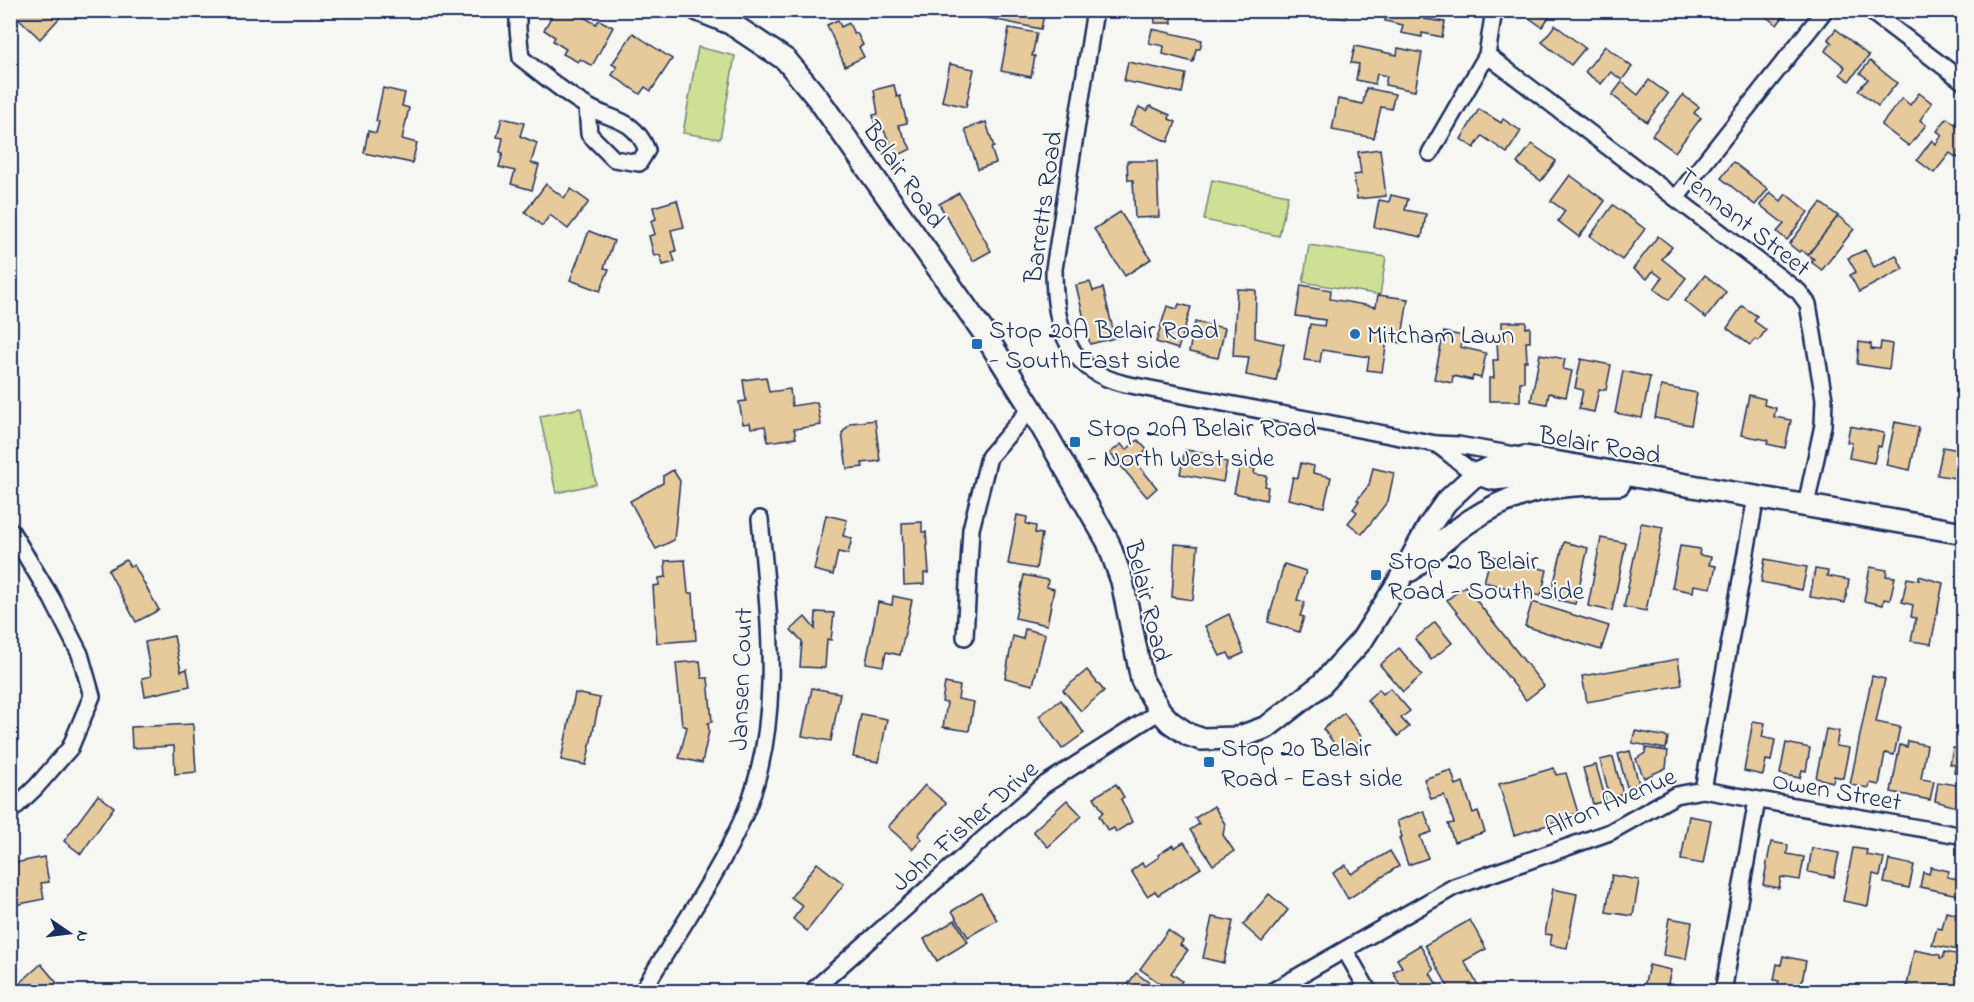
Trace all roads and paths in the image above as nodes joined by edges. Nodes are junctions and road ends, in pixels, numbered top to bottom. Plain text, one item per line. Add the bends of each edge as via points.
1 (519, 10) edge
2 (698, 10) edge
3 (1095, 10) edge
4 (1494, 10) edge
5 (1825, 10) edge
6 (1869, 10) edge
7 (1487, 55) junction
8 (1964, 82) edge
9 (587, 107) dead end
10 (1430, 153) dead end
11 (1676, 198) junction
12 (1031, 408) junction
13 (1436, 444) junction
14 (1525, 457) junction
15 (1476, 474) junction
16 (1673, 483) junction
17 (1593, 484) junction
18 (1756, 497) junction
19 (1806, 505) junction
20 (760, 519) dead end
21 (11, 531) edge
22 (1964, 533) edge
23 (1398, 582) junction
24 (965, 637) dead end
25 (1160, 711) junction
26 (1703, 790) junction
27 (1757, 800) junction
28 (10, 812) edge
29 (1964, 836) edge
30 (1345, 950) junction
31 (642, 992) edge
32 (811, 992) edge
33 (1271, 992) edge
34 (1370, 992) edge
35 (1723, 992) edge

1 - 9 street via 521,58
2 - 12 main road, Belair Road via 730,23 786,60 819,100 982,330
3 - 13 street, Barretts Road via 1054,269 1054,298 1071,350 1088,369 1106,379
4 - 7 street
5 - 11 street
6 - 8 street
7 - 10 street
7 - 11 street, Tennant Street
11 - 19 street, Tennant Street via 1799,292 1808,304 1824,399 1823,425
12 - 24 street via 989,458 971,529
12 - 25 main road, Belair Road via 1108,542 1122,580 1142,680
13 - 14 street, Barretts Road
13 - 15 street, Barretts Road
14 - 15 main road, Belair Road
14 - 16 main road, Belair Road
15 - 17 main road via 1504,479 1543,474
15 - 23 main road, Belair Road via 1446,502
16 - 17 main road, Belair Road
16 - 18 main road, Belair Road
17 - 23 main road, Belair Road via 1531,492 1494,507 1463,525
18 - 19 main road, Belair Road
18 - 26 street, Alton Avenue
19 - 22 main road, Belair Road
20 - 31 street, Jansen Court via 771,640 766,730 759,774 724,857
21 - 28 street via 80,654 92,696 70,748
23 - 25 main road, Belair Road via 1362,640 1328,678 1268,727 1237,738 1201,739 1189,735
25 - 32 street, John Fisher Drive via 1044,785
26 - 27 street, Owen Street
26 - 30 street, Alton Avenue via 1676,795 1610,832 1454,887
27 - 29 street, Owen Street
27 - 35 street
30 - 33 street, Alton Avenue
30 - 34 street

